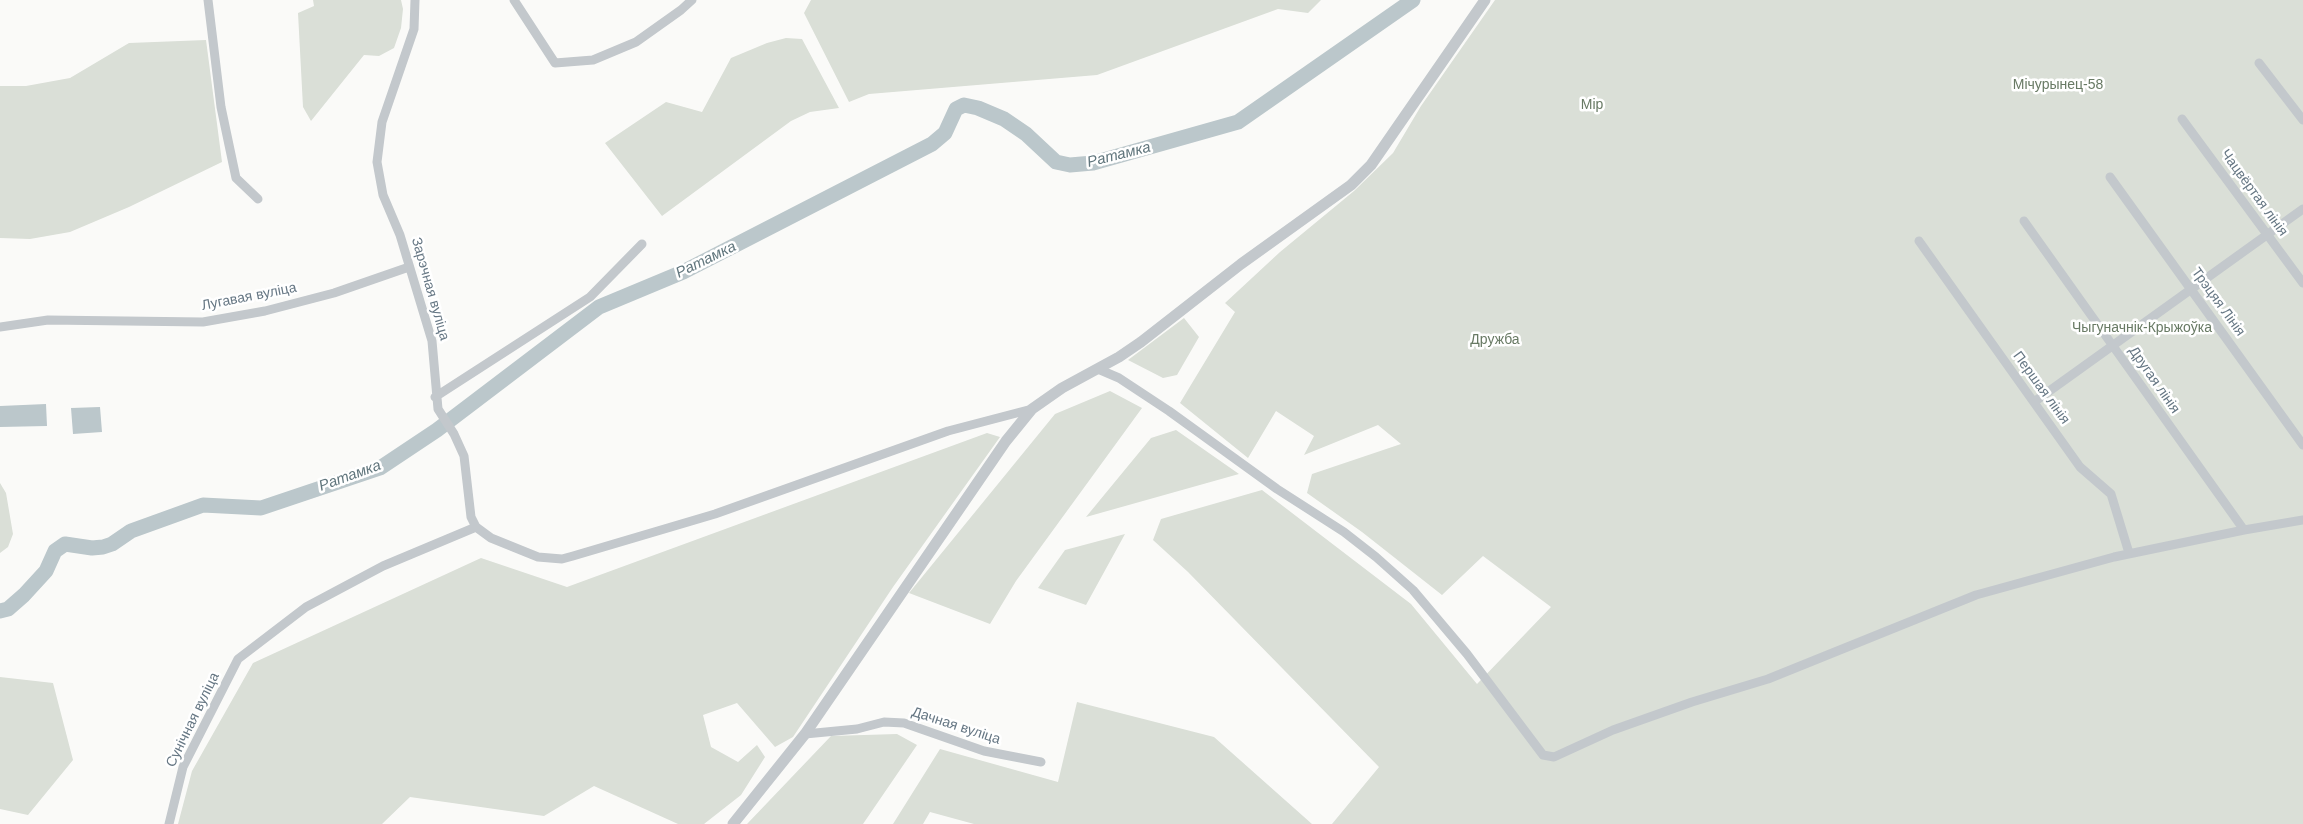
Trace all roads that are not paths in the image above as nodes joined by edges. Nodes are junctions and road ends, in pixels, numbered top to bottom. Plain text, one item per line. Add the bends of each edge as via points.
1 (208, 0) edge
2 (415, 0) edge
3 (514, 0) edge
4 (692, 0) edge
5 (1485, 0) edge
6 (2259, 63) dead end
7 (2182, 119) dead end
8 (2303, 120) edge
9 (2110, 177) dead end
10 (258, 199) dead end
11 (2303, 209) edge
12 (2024, 222) dead end
13 (2269, 235) junction
14 (1919, 241) dead end
15 (642, 244) dead end
16 (408, 267) junction
17 (2303, 284) edge
18 (2191, 288) junction
19 (0, 327) edge
20 (2112, 345) junction
21 (1098, 369) junction
22 (435, 397) junction
23 (2034, 402) junction
24 (1032, 409) junction
25 (2303, 445) edge
26 (2303, 520) edge
27 (476, 527) junction
28 (2244, 530) junction
29 (2129, 553) junction
30 (806, 734) junction
31 (1041, 762) dead end
32 (169, 824) edge
33 (733, 824) edge

1 - 10 street via 221,107 236,178
2 - 16 street, Зарэчная вуліца via 414,29 382,122 377,162 383,195 400,235
3 - 4 street via 555,63 594,60 636,42
5 - 21 street via 1371,165 1351,184 1141,342
6 - 8 street
7 - 13 street, Чацвёртая лінія
9 - 18 street, Трэцяя Лінія
11 - 13 street
12 - 20 street, Другая лінія
13 - 17 street, Чацвёртая лінія
13 - 18 street
14 - 23 street, Першая лінія
15 - 22 street via 590,297
16 - 19 street, Лугавая вуліца via 334,293 265,311 203,322 48,320
16 - 22 street, Зарэчная вуліца via 432,342
18 - 20 street
18 - 25 street, Трэцяя Лінія
20 - 23 street
20 - 28 street, Другая лінія
21 - 24 street
21 - 29 street via 1169,411 1277,489 1344,532 1376,558 1413,590 1544,755 1554,757 1613,730 1768,679 1976,595
22 - 27 street, Зарэчная вуліца via 438,409 464,456 468,503
23 - 29 street, Першая лінія via 2080,467 2111,494
24 - 27 street via 948,431 716,514 567,558 538,557 491,538
24 - 30 street via 1006,441
26 - 28 street
27 - 32 street, Сунічная вуліца via 383,566 306,607 238,659 183,767
28 - 29 street
30 - 31 street, Дачная вуліца via 884,722 904,723 984,751
30 - 33 street

